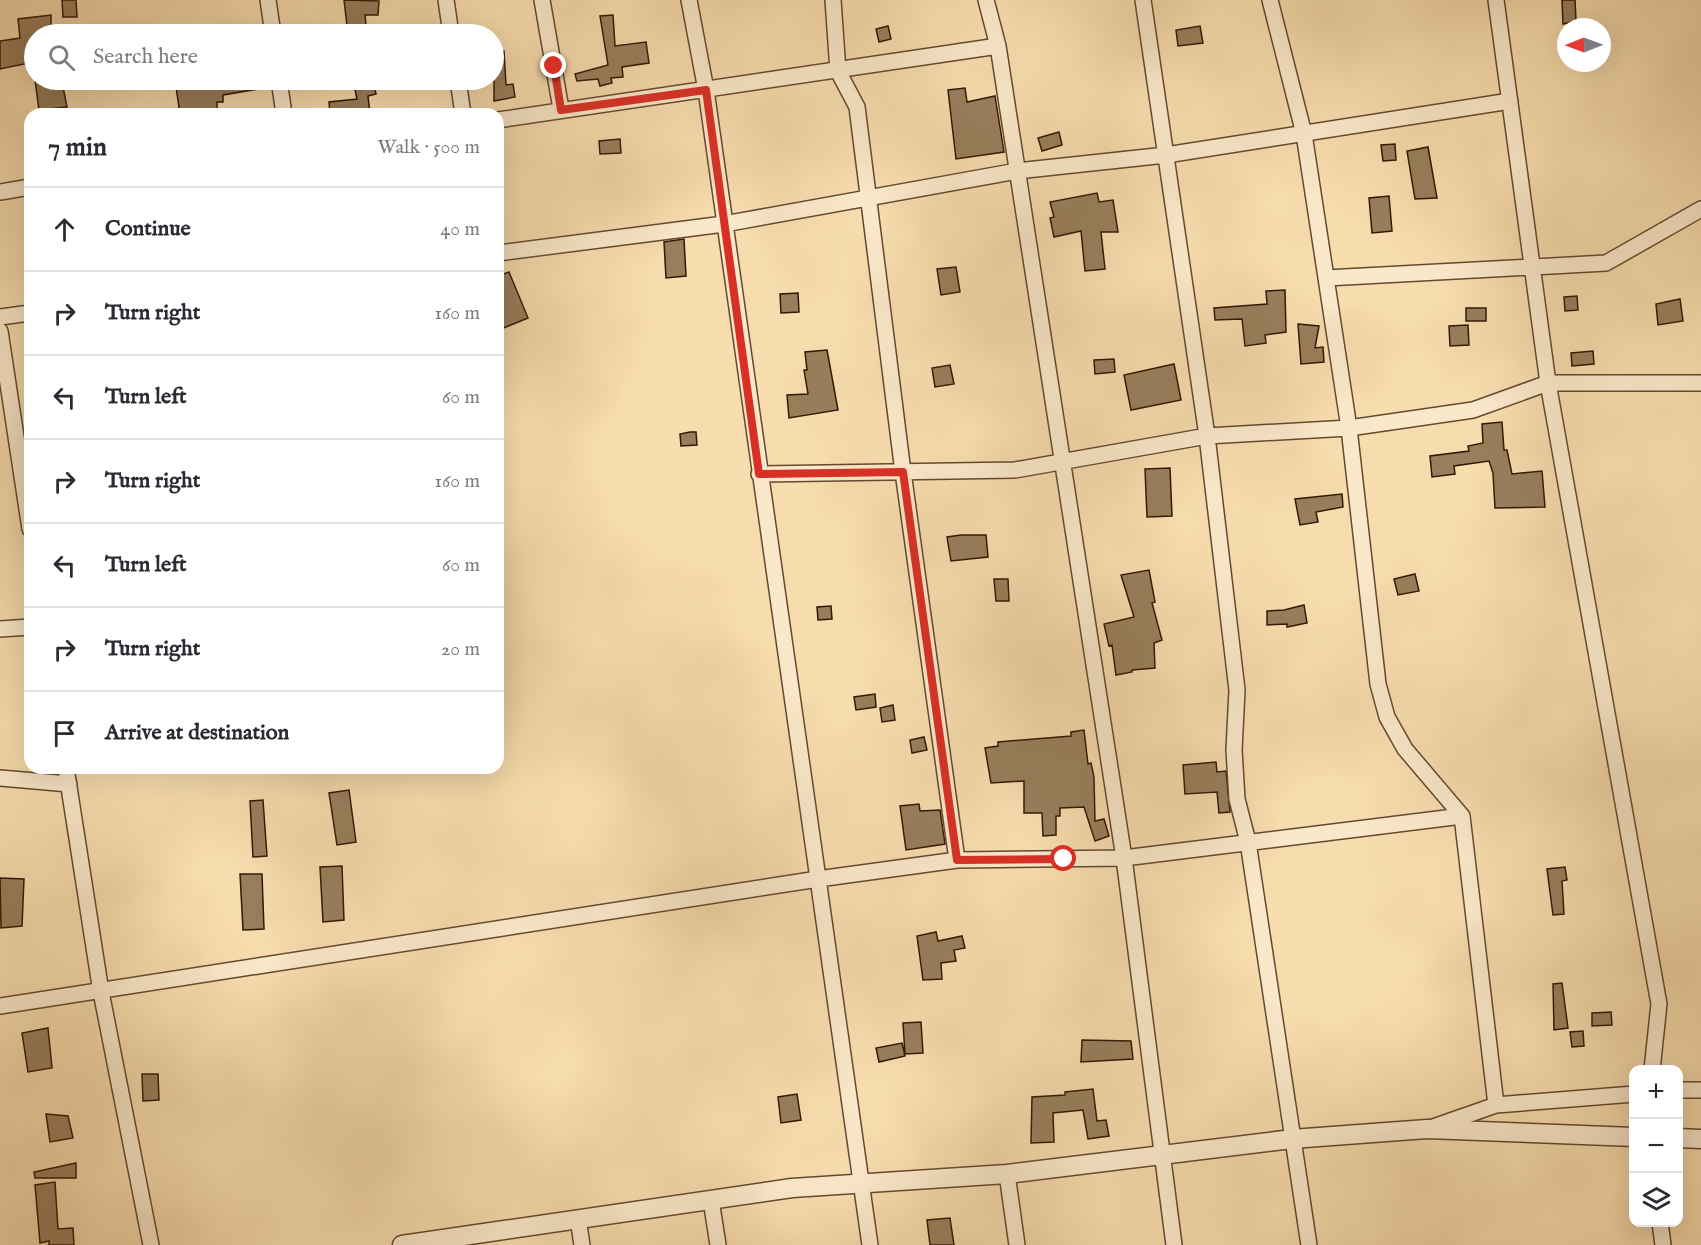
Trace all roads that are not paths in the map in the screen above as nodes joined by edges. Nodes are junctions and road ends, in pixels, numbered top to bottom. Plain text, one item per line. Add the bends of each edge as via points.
1 (268, 0) edge
2 (446, 0) edge
3 (542, 0) edge
4 (689, 0) edge
5 (832, 0) edge
6 (986, 0) edge
7 (1143, 0) edge
8 (1270, 0) edge
9 (1496, 0) edge
10 (272, 24) edge
11 (450, 24) edge
12 (998, 46) junction
13 (838, 71) junction
14 (280, 90) edge
15 (459, 90) edge
16 (706, 90) junction
17 (1510, 101) junction
18 (283, 108) edge
19 (462, 108) edge
20 (561, 110) junction
21 (504, 119) edge
22 (1304, 134) junction
23 (1166, 155) junction
24 (1017, 171) junction
25 (24, 189) edge
26 (0, 192) edge
27 (869, 198) junction
28 (1701, 209) edge
29 (724, 224) junction
30 (504, 252) edge
31 (1532, 267) junction
32 (1326, 278) junction
33 (24, 314) edge
34 (0, 317) edge
35 (0, 331) edge
36 (1548, 383) junction
37 (1701, 383) edge
38 (6, 408) edge
39 (1349, 428) junction
40 (1207, 436) junction
41 (1061, 462) junction
42 (903, 472) junction
43 (759, 474) junction
44 (24, 499) edge
45 (24, 627) edge
46 (0, 629) edge
47 (67, 774) edge
48 (0, 778) edge
49 (69, 784) junction
50 (1462, 816) junction
51 (1248, 842) junction
52 (1124, 858) junction
53 (957, 860) junction
54 (818, 879) junction
55 (101, 992) junction
56 (0, 1006) edge
57 (1653, 1065) edge
58 (1683, 1090) edge
59 (1701, 1090) edge
60 (1629, 1094) edge
61 (1496, 1104) junction
62 (1427, 1129) junction
63 (1629, 1137) edge
64 (1683, 1138) edge
65 (1701, 1138) edge
66 (1292, 1139) junction
67 (1161, 1155) junction
68 (1006, 1173) junction
69 (862, 1183) junction
70 (711, 1200) junction
71 (578, 1219) junction
72 (1661, 1227) edge
73 (151, 1245) edge
74 (402, 1245) edge
75 (582, 1245) edge
76 (718, 1245) edge
77 (870, 1245) edge
78 (1017, 1245) edge
79 (1174, 1245) edge
80 (1309, 1245) edge
81 (1664, 1245) edge

1 - 10 street
2 - 11 street
3 - 20 street
4 - 16 street
5 - 13 street
6 - 12 street
7 - 23 street
8 - 22 street
9 - 17 street
12 - 13 street
12 - 24 street
13 - 16 street
13 - 27 street via 857,107
14 - 18 street
15 - 19 street
16 - 20 street
16 - 29 street
17 - 22 street
17 - 31 street
20 - 21 street
22 - 23 street
22 - 32 street
23 - 24 street
23 - 40 street
24 - 27 street
24 - 41 street
25 - 26 street
27 - 29 street
27 - 42 street
28 - 31 street via 1606,263
29 - 30 street
29 - 43 street
31 - 32 street
31 - 36 street
32 - 39 street
33 - 34 street
35 - 38 street
36 - 37 street
36 - 39 street via 1473,410
36 - 57 street via 1659,1004
38 - 44 street
39 - 40 street
39 - 50 street via 1378,684 1387,717 1405,749
40 - 41 street
40 - 51 street via 1237,690 1237,798
41 - 42 street via 1015,470
41 - 52 street
42 - 43 street
42 - 53 street
43 - 54 street
45 - 46 street
47 - 49 street
48 - 49 street
49 - 55 street
50 - 51 street
50 - 61 street
51 - 52 street
51 - 66 street
52 - 53 street
52 - 67 street
53 - 54 street
54 - 55 street
54 - 69 street
55 - 56 street
55 - 73 street
58 - 59 street
60 - 61 street
61 - 62 street
62 - 63 street
62 - 66 street
64 - 65 street
66 - 67 street
66 - 80 street
67 - 68 street
67 - 79 street
68 - 69 street
68 - 78 street
69 - 70 street
69 - 77 street
70 - 71 street
70 - 76 street
71 - 74 street
71 - 75 street
72 - 81 street

